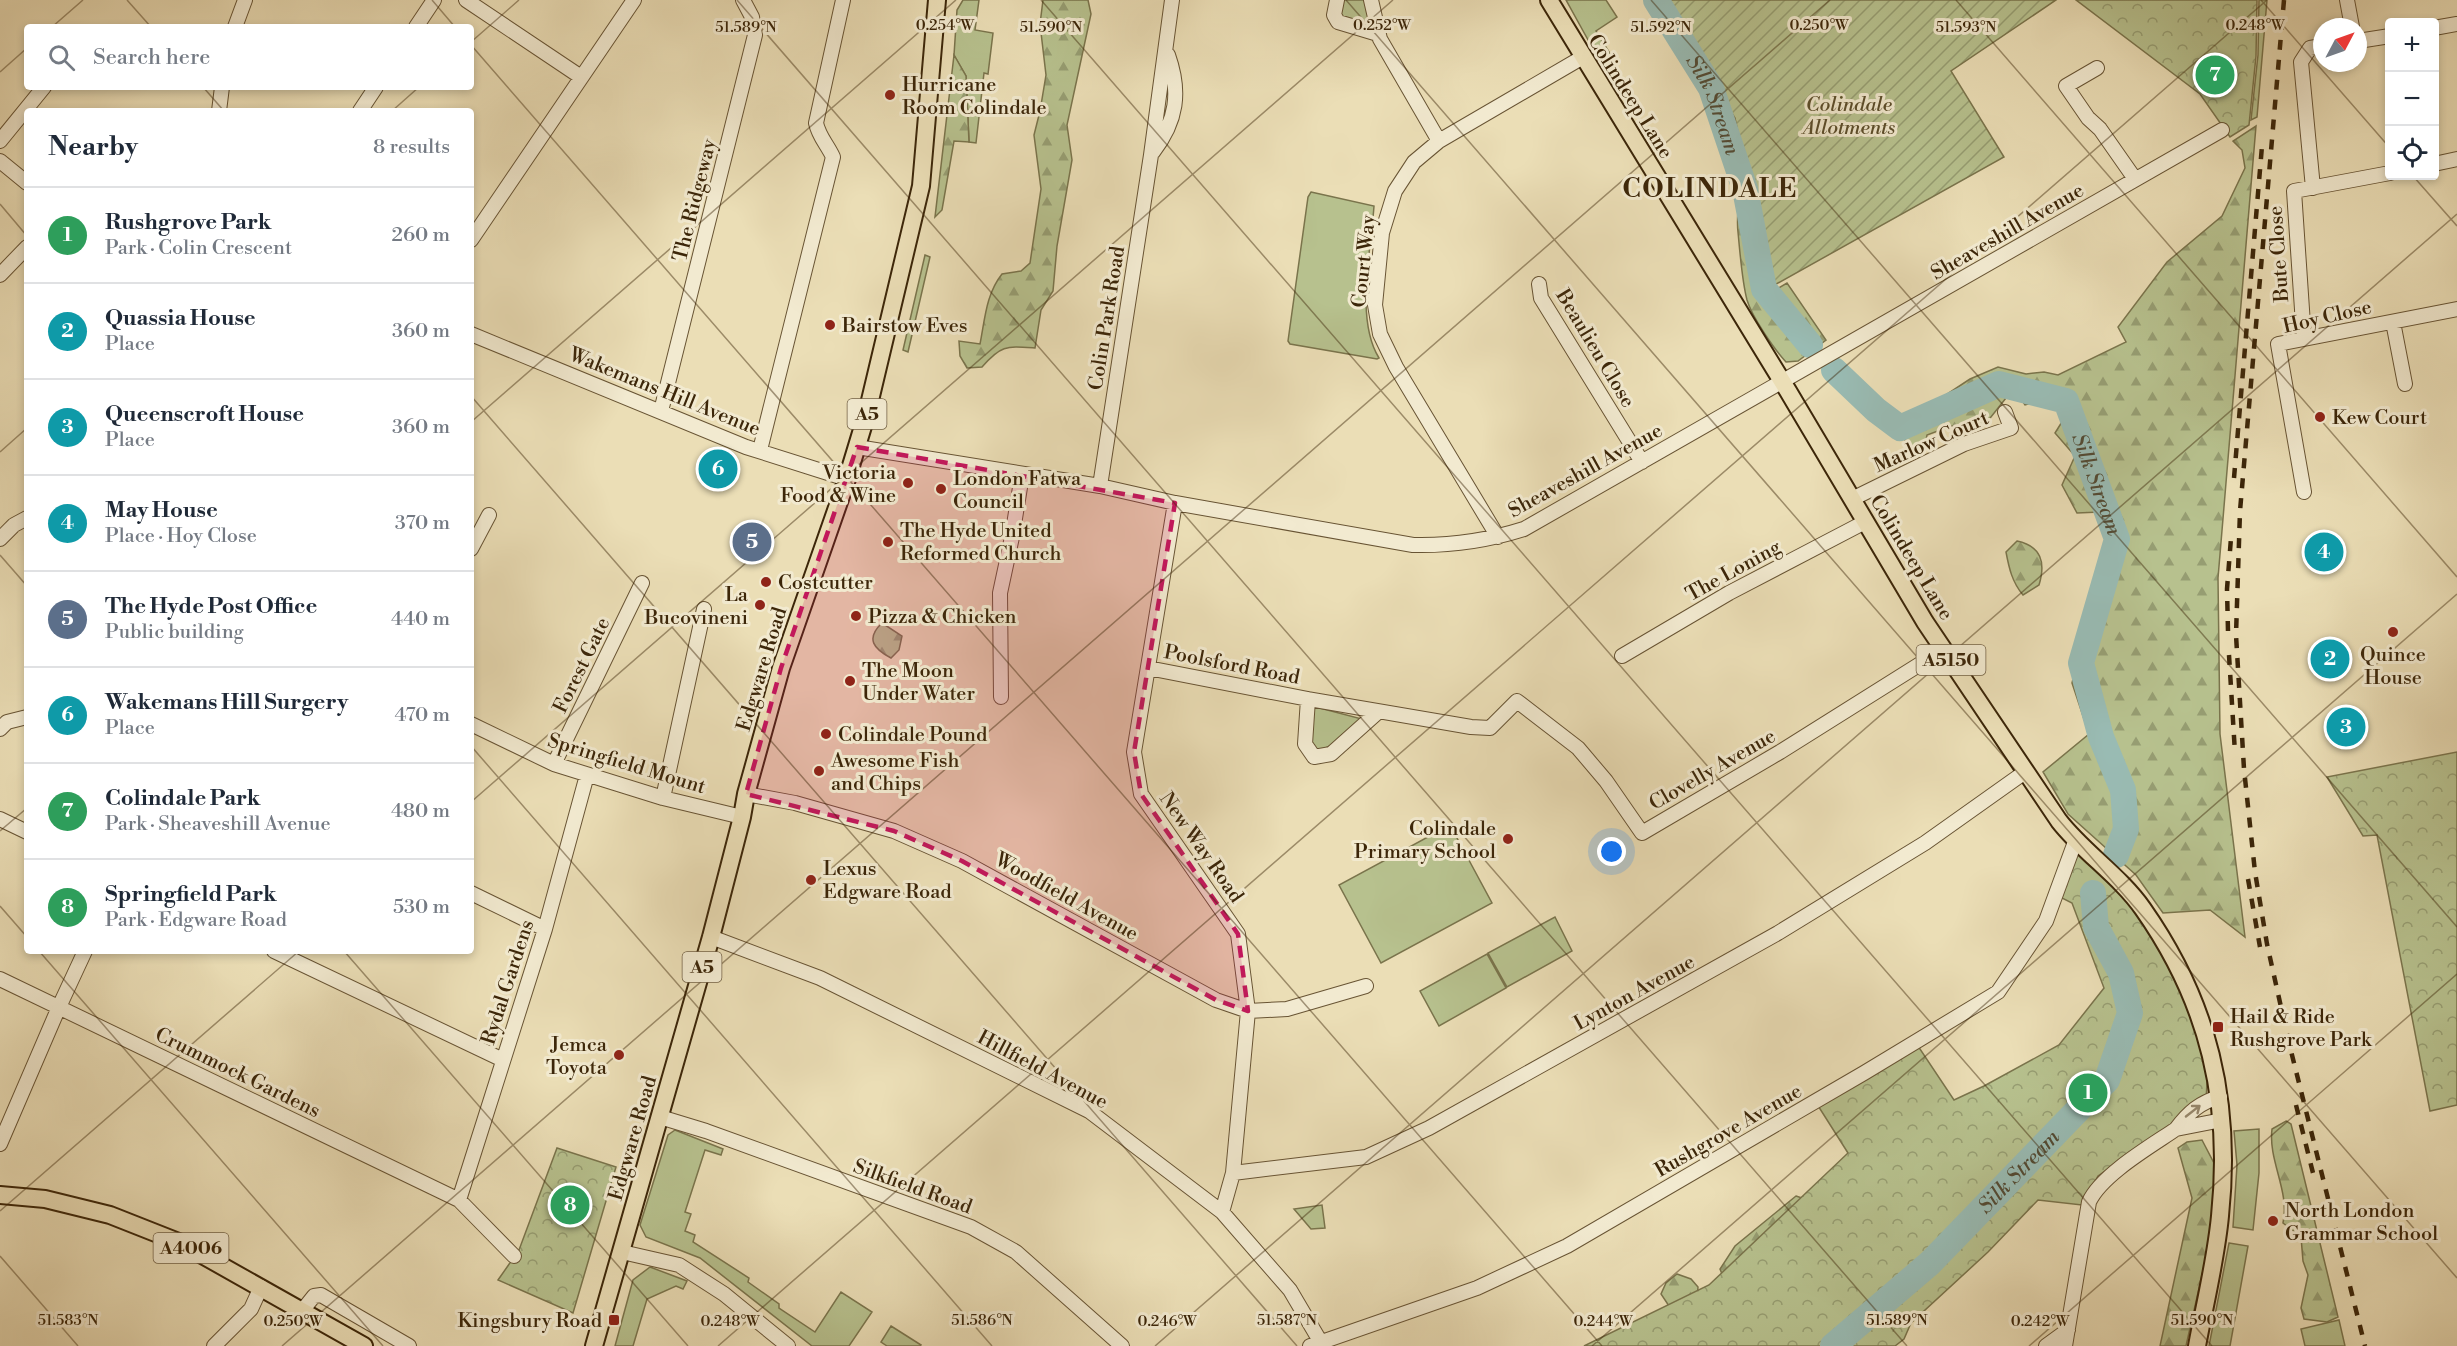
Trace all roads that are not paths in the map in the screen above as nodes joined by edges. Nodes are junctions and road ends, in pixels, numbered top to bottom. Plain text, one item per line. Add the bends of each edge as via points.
1 (245, 0) edge
2 (434, 0) edge
3 (465, 0) edge
4 (634, 0) edge
5 (743, 0) edge
6 (843, 0) edge
7 (937, 0) edge
8 (1172, 0) edge
9 (1337, 0) edge
10 (1371, 0) edge
11 (1549, 0) edge
12 (2347, 0) edge
13 (2350, 18) edge
14 (236, 24) edge
15 (418, 24) edge
16 (2457, 24) edge
17 (2439, 27) edge
18 (1378, 34) junction
19 (2385, 37) edge
20 (2367, 40) edge
21 (2313, 48) edge
22 (1583, 57) junction
23 (2097, 68) dead end
24 (581, 77) junction
25 (42, 90) edge
26 (222, 90) edge
27 (374, 90) edge
28 (27, 108) edge
29 (219, 108) edge
30 (362, 108) edge
31 (24, 112) edge
32 (2222, 130) dead end
33 (0, 141) edge
34 (1439, 141) junction
35 (2457, 159) edge
36 (0, 161) edge
37 (2439, 163) edge
38 (2385, 174) edge
39 (2135, 179) junction
40 (24, 181) edge
41 (2313, 188) junction
42 (474, 236) edge
43 (24, 250) edge
44 (0, 275) edge
45 (1539, 284) dead end
46 (2457, 309) edge
47 (2392, 322) junction
48 (474, 335) edge
49 (2304, 339) junction
50 (1782, 381) junction
51 (2405, 384) dead end
52 (662, 411) junction
53 (2005, 412) dead end
54 (857, 447) junction
55 (760, 450) junction
56 (1642, 462) junction
57 (1022, 475) junction
58 (847, 479) junction
59 (1100, 486) junction
60 (2304, 492) dead end
61 (1852, 499) junction
62 (1175, 503) junction
63 (489, 515) dead end
64 (24, 520) edge
65 (1865, 522) junction
66 (1498, 537) junction
67 (0, 538) edge
68 (474, 543) edge
69 (642, 584) dead end
70 (704, 609) dead end
71 (1944, 649) junction
72 (1622, 656) dead end
73 (1148, 668) junction
74 (1001, 697) dead end
75 (1308, 699) junction
76 (1378, 712) junction
77 (24, 718) edge
78 (474, 725) edge
79 (1471, 727) joint
80 (0, 729) edge
81 (554, 764) junction
82 (2025, 772) junction
83 (587, 775) junction
84 (746, 794) junction
85 (663, 798) junction
86 (742, 817) junction
87 (0, 819) edge
88 (24, 831) edge
89 (2075, 842) junction
90 (474, 894) edge
91 (545, 929) junction
92 (711, 938) junction
93 (84, 954) edge
94 (280, 954) edge
95 (0, 979) edge
96 (1366, 986) dead end
97 (58, 1007) junction
98 (1248, 1011) junction
99 (503, 1060) junction
100 (2220, 1097) junction
101 (660, 1117) junction
102 (2222, 1120) junction
103 (2176, 1129) junction
104 (0, 1144) edge
105 (1233, 1173) junction
106 (0, 1195) edge
107 (459, 1200) junction
108 (1222, 1212) junction
109 (622, 1252) junction
110 (514, 1256) dead end
111 (261, 1287) junction
112 (302, 1311) junction
113 (2068, 1330) junction
114 (1318, 1345) edge
115 (214, 1346) edge
116 (364, 1346) edge
117 (409, 1346) edge
118 (594, 1346) edge
119 (788, 1346) edge
120 (1122, 1346) edge
121 (2046, 1346) edge
122 (2065, 1346) edge
123 (2198, 1346) edge

1 - 14 street
2 - 15 street
3 - 24 street
4 - 24 street
5 - 52 street, The Ridgeway via 755,35
6 - 55 street via 816,123 819,137 833,157
7 - 54 main road, Edgware Road / A5 via 921,186
8 - 59 street, Colin Park Road
9 - 18 street via 1334,15 1338,22
10 - 18 street
11 - 22 main road, Colindeep Lane / A5150
12 - 13 street
16 - 17 street
18 - 34 street
19 - 20 street
21 - 41 street via 2301,62
22 - 34 street, Court Way
22 - 50 main road, Colindeep Lane / A5150
23 - 39 street via 2066,86
24 - 42 street
25 - 28 street
26 - 29 street
27 - 30 street
31 - 33 street
32 - 39 street, Sheaveshill Avenue
34 - 66 street, Court Way via 1414,162 1388,207 1382,233 1376,313 1380,334 1395,367
35 - 37 street
36 - 40 street
38 - 41 street, Bute Close
39 - 50 street, Sheaveshill Avenue
41 - 49 street, Bute Close via 2294,191
43 - 44 street
45 - 56 street, Beaulieu Close via 1541,298
46 - 47 street, Hoy Close
47 - 49 street, Hoy Close
47 - 51 street
48 - 52 street, Wakemans Hill Avenue
49 - 60 street, Hoy Close via 2278,344
50 - 56 street, Sheaveshill Avenue
50 - 61 main road, Colindeep Lane / A5150
52 - 55 street, Wakemans Hill Avenue
53 - 61 street, Marlow Court via 2011,428 1964,444
54 - 57 street, Sheaveshill Avenue
54 - 58 main road, Edgware Road / A5
55 - 58 street, Wakemans Hill Avenue
56 - 66 street, Sheaveshill Avenue via 1524,529
57 - 59 street, Sheaveshill Avenue
57 - 74 street via 1000,593
58 - 84 main road, Edgware Road / A5 via 781,668
59 - 62 street, Sheaveshill Avenue
61 - 65 main road, Colindeep Lane / A5150
62 - 66 street, Sheaveshill Avenue via 1413,544 1461,544
62 - 73 street, New Way Road
63 - 68 street
64 - 67 street
65 - 71 main road, Colindeep Lane / A5150
65 - 72 street, The Loning via 1729,593
69 - 81 street, Forest Gate
70 - 85 street
71 - 79 street, Clovelly Avenue via 1642,833 1578,748 1517,701 1490,729
71 - 82 main road, Colindeep Lane / A5150
73 - 75 street, Poolsford Road
73 - 98 street, New Way Road via 1134,752 1141,794 1239,934
75 - 76 street, Poolsford Road
75 - 76 street, Poolsford Road via 1305,744 1314,757 1331,754
76 - 79 street, Poolsford Road
77 - 80 street via 7,722
78 - 81 street, Springfield Mount
81 - 83 street, Springfield Mount
82 - 89 main road, Colindeep Lane / A5150
82 - 105 street, Lynton Avenue via 1925,843 1778,933 1429,1128 1366,1157
83 - 85 street, Springfield Mount
83 - 91 street, Rydal Gardens
84 - 86 main road, Edgware Road / A5
84 - 98 street, Woodfield Avenue via 795,803 894,831 962,861 1216,1000
85 - 86 street, Springfield Mount
86 - 92 main road, Edgware Road / A5
87 - 88 street
89 - 100 main road, Colindeep Lane / A5150 via 2134,898 2168,948 2198,1010
89 - 114 street, Rushgrove Avenue via 2046,921 1998,992 1567,1246 1477,1287
90 - 91 street
91 - 99 street, Rydal Gardens
92 - 101 main road, Edgware Road / A5
92 - 108 street, Hillfield Avenue via 820,978 1089,1111
93 - 97 street
94 - 99 street
95 - 97 street, Crummock Gardens
96 - 98 street, Woodfield Avenue via 1287,1009
97 - 104 street
97 - 107 street, Crummock Gardens
98 - 105 street, New Way Road
99 - 107 street, Rydal Gardens
100 - 102 main road, Colindeep Lane / A5150
103 -> 100 street via 2198,1106
101 - 109 main road, Edgware Road / A5
101 - 120 street, Silkfield Road via 971,1227 1016,1252
102 - 103 street
102 - 123 main road, Colindeep Lane / A5150 via 2221,1213
103 - 113 street via 2093,1193
105 - 108 street, New Way Road
106 - 111 main road, A4006 via 45,1200 110,1215 181,1243
107 - 110 street, Crummock Gardens
108 - 114 street, Hillfield Avenue via 1290,1290
109 - 118 main road, Edgware Road / A5
109 - 119 street via 679,1265 724,1294
111 - 112 main road, A4006
111 - 115 street via 251,1309
112 - 116 main road, A4006
112 - 117 street via 314,1296 321,1295
113 - 121 street
113 - 122 street

